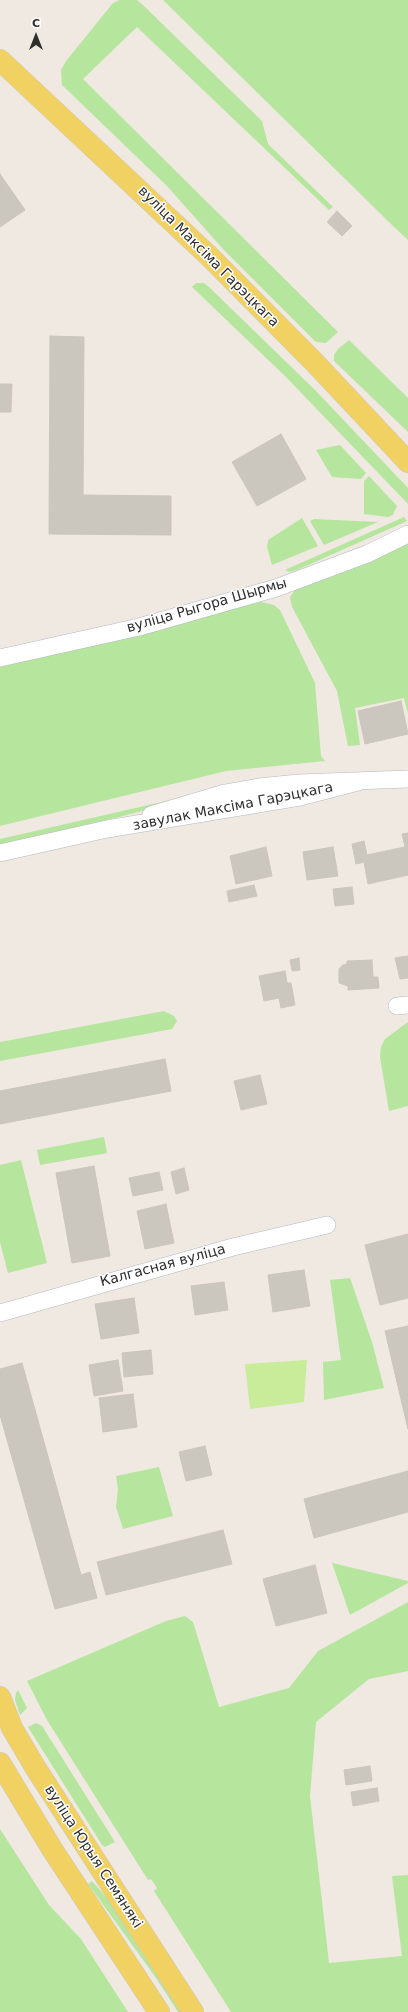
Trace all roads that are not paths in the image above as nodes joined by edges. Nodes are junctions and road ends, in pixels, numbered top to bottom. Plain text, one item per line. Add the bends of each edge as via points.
1 (0, 60) edge
2 (408, 462) edge
3 (408, 534) edge
4 (0, 658) edge
5 (408, 779) edge
6 (0, 854) edge
7 (327, 1225) dead end
8 (0, 1313) edge
9 (0, 1697) edge
10 (0, 1763) edge
11 (159, 2012) edge
12 (193, 2012) edge

1 - 2 main road, вуліца Максіма Гарэцкага via 210,257
3 - 4 street, вуліца Рыгора Шырмы via 367,554 276,588 139,628
5 - 6 street, завулак Максіма Гарэцкага via 298,783 225,793 107,829
7 - 8 street, Калгасная вуліца via 233,1247
9 - 12 main road, вуліца Юрыя Семянякі via 12,1728 35,1767
10 - 11 main road, вуліца Юрыя Семянякі via 52,1849

